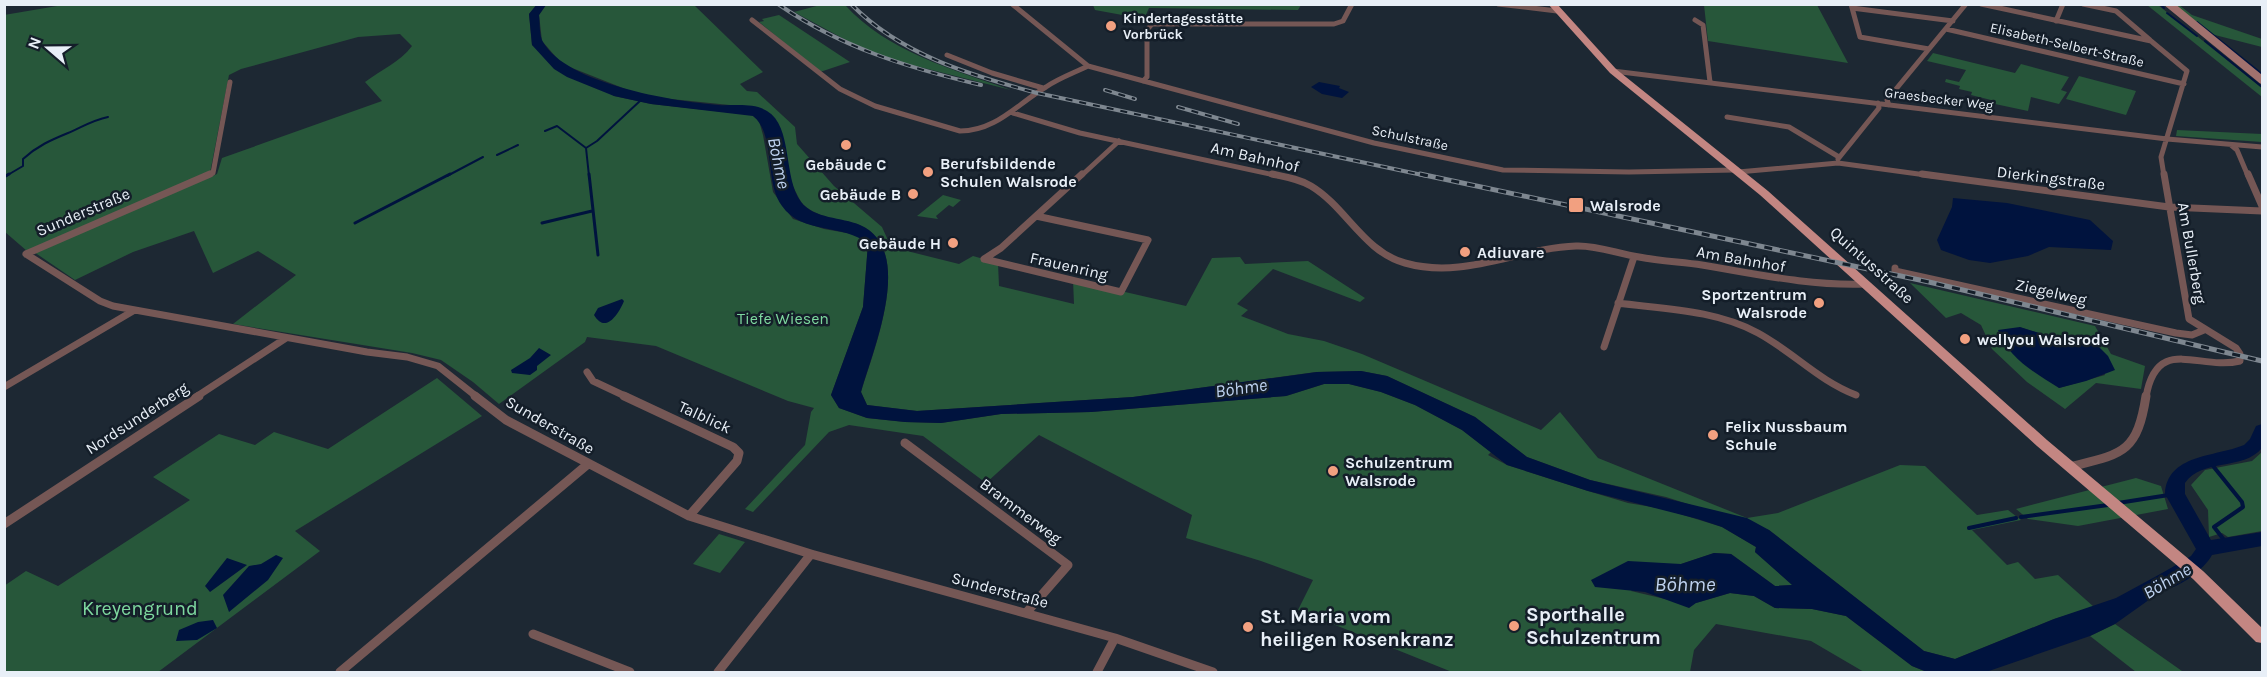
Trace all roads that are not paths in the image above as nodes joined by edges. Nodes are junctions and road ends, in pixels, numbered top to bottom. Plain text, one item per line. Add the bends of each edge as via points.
1 (1012, 4) edge
2 (1352, 4) edge
3 (1498, 4) edge
4 (1966, 4) edge
5 (1981, 4) edge
6 (2063, 4) edge
7 (2083, 4) edge
8 (2169, 4) edge
9 (1851, 6) edge
10 (1555, 8) edge
11 (752, 20) dead end
12 (1695, 20) dead end
13 (1953, 21) junction
14 (2056, 21) junction
15 (1946, 29) junction
16 (2151, 41) junction
17 (1929, 49) junction
18 (947, 55) dead end
19 (1088, 66) junction
20 (1613, 71) junction
21 (2262, 80) edge
22 (1143, 81) junction
23 (230, 82) dead end
24 (1710, 82) junction
25 (2184, 84) junction
26 (1043, 88) junction
27 (1878, 103) junction
28 (1889, 105) junction
29 (1013, 113) junction
30 (1727, 117) dead end
31 (2168, 140) junction
32 (1119, 141) junction
33 (2231, 145) junction
34 (2262, 147) edge
35 (1838, 160) junction
36 (1737, 171) junction
37 (2262, 206) edge
38 (2169, 207) junction
39 (2262, 212) edge
40 (1036, 216) junction
41 (1634, 256) junction
42 (1895, 268) dead end
43 (1865, 284) junction
44 (1618, 303) junction
45 (133, 311) junction
46 (2204, 330) junction
47 (286, 338) junction
48 (1604, 347) dead end
49 (587, 372) dead end
50 (4, 387) edge
51 (1856, 395) dead end
52 (905, 443) dead end
53 (588, 464) junction
54 (2069, 467) junction
55 (689, 516) junction
56 (4, 524) edge
57 (811, 554) junction
58 (1026, 613) junction
59 (533, 634) dead end
60 (2262, 636) edge
61 (1115, 638) junction
62 (340, 672) edge
63 (630, 672) edge
64 (718, 672) edge
65 (1097, 672) edge
66 (1213, 672) edge

1 - 19 street
2 - 22 street via 1343,21 1334,24 1152,24 1147,30
3 - 10 street
4 - 13 street
5 - 14 street
6 - 14 street
7 - 16 street via 2116,11
8 - 21 main road
9 - 13 street
9 - 17 street via 1860,37
10 - 20 main road, Quintusstraße
11 - 29 street via 835,85 875,106 968,132
12 - 24 street via 1703,25
13 - 15 street
14 - 16 street
15 - 17 street
15 - 25 street, Elisabeth-Selbert-Straße
16 - 25 street, Am Bullerberg via 2187,71
17 - 28 street via 1887,100
18 - 26 street
19 - 22 street, Schulstraße
19 - 26 street
20 - 24 street, Graesbecker Weg
20 - 36 main road, Quintusstraße
22 - 36 street, Schulstraße via 1374,143 1491,168
23 - 45 street, Sunderstraße via 213,173 26,254 100,301
24 - 27 street, Graesbecker Weg
25 - 31 street, Am Bullerberg
26 - 29 street
27 - 28 street, Graesbecker Weg
27 - 35 street via 1879,108
28 - 31 street, Graesbecker Weg
29 - 32 street, Am Bahnhof
30 - 35 street via 1789,127
31 - 33 street, Graesbecker Weg
31 - 38 street, Am Bullerberg via 2161,157
32 - 40 street
32 - 41 street, Am Bahnhof via 1306,183 1376,248 1414,266 1464,268 1576,246
33 - 34 street, Graesbecker Weg
33 - 37 street via 2237,150
35 - 36 street, Schulstraße
35 - 38 street, Dierkingstraße
36 - 43 main road, Quintusstraße
38 - 39 street, Dierkingstraße
38 - 46 street, Am Bullerberg via 2187,315
40 - 40 street, Frauenring via 1148,240 1121,292 984,259
41 - 43 street, Am Bahnhof via 1809,285
41 - 44 street
42 - 46 street, Ziegelweg via 2176,333
43 - 54 main road, Quintusstraße
44 - 48 street
44 - 51 street via 1738,324 1768,339 1841,390
45 - 47 street, Sunderstraße
45 - 50 street
46 - 54 street, Am Bullerberg via 2236,348 2240,361 2188,359 2160,364 2152,372 2141,425 2130,445 2115,455
47 - 53 street, Sunderstraße via 407,357 438,366 507,420
47 - 56 street, Nordsunderberg
49 - 55 street, Talblick via 593,381 739,453 737,461
52 - 58 street, Brammerweg via 1068,565
53 - 55 street, Sunderstraße
53 - 62 street
54 - 60 main road, Quintusstraße via 2196,574
55 - 57 street, Sunderstraße
57 - 58 street, Sunderstraße
57 - 64 street
58 - 61 street, Sunderstraße
59 - 63 street
61 - 65 street
61 - 66 street, Sunderstraße

